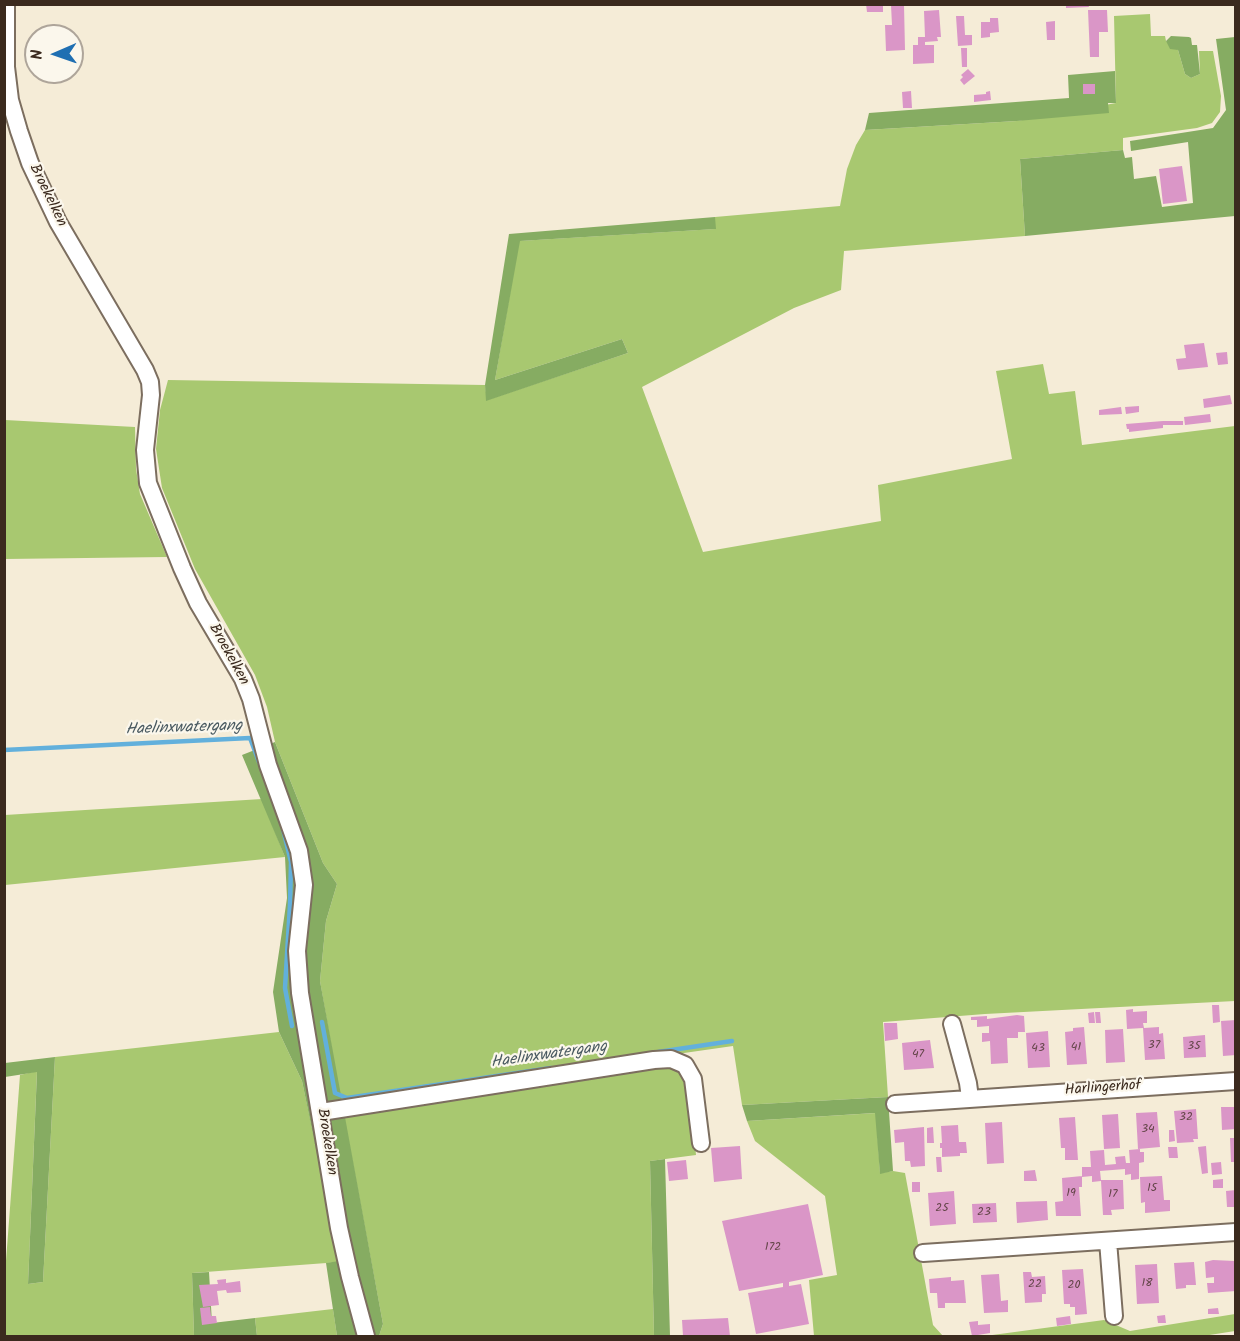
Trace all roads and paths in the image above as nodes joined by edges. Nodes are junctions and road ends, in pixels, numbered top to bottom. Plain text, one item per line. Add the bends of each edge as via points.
1 (6, 4) edge
2 (952, 1024) dead end
3 (1236, 1081) edge
4 (970, 1098) junction
5 (895, 1104) dead end
6 (321, 1112) junction
7 (701, 1143) dead end
8 (1236, 1232) edge
9 (1108, 1241) junction
10 (923, 1252) dead end
11 (1114, 1316) dead end
12 (366, 1336) edge

1 - 6 street, Broekelken via 10,100 30,163 58,222 150,382 145,450 148,483 198,603 243,679 299,851 304,885 297,973
2 - 4 street
3 - 4 street, Harlingerhof
4 - 5 street, Harlingerhof
6 - 7 street via 670,1059 685,1065 693,1079
6 - 12 street, Broekelken via 339,1228
8 - 9 street
9 - 10 street
9 - 11 street

